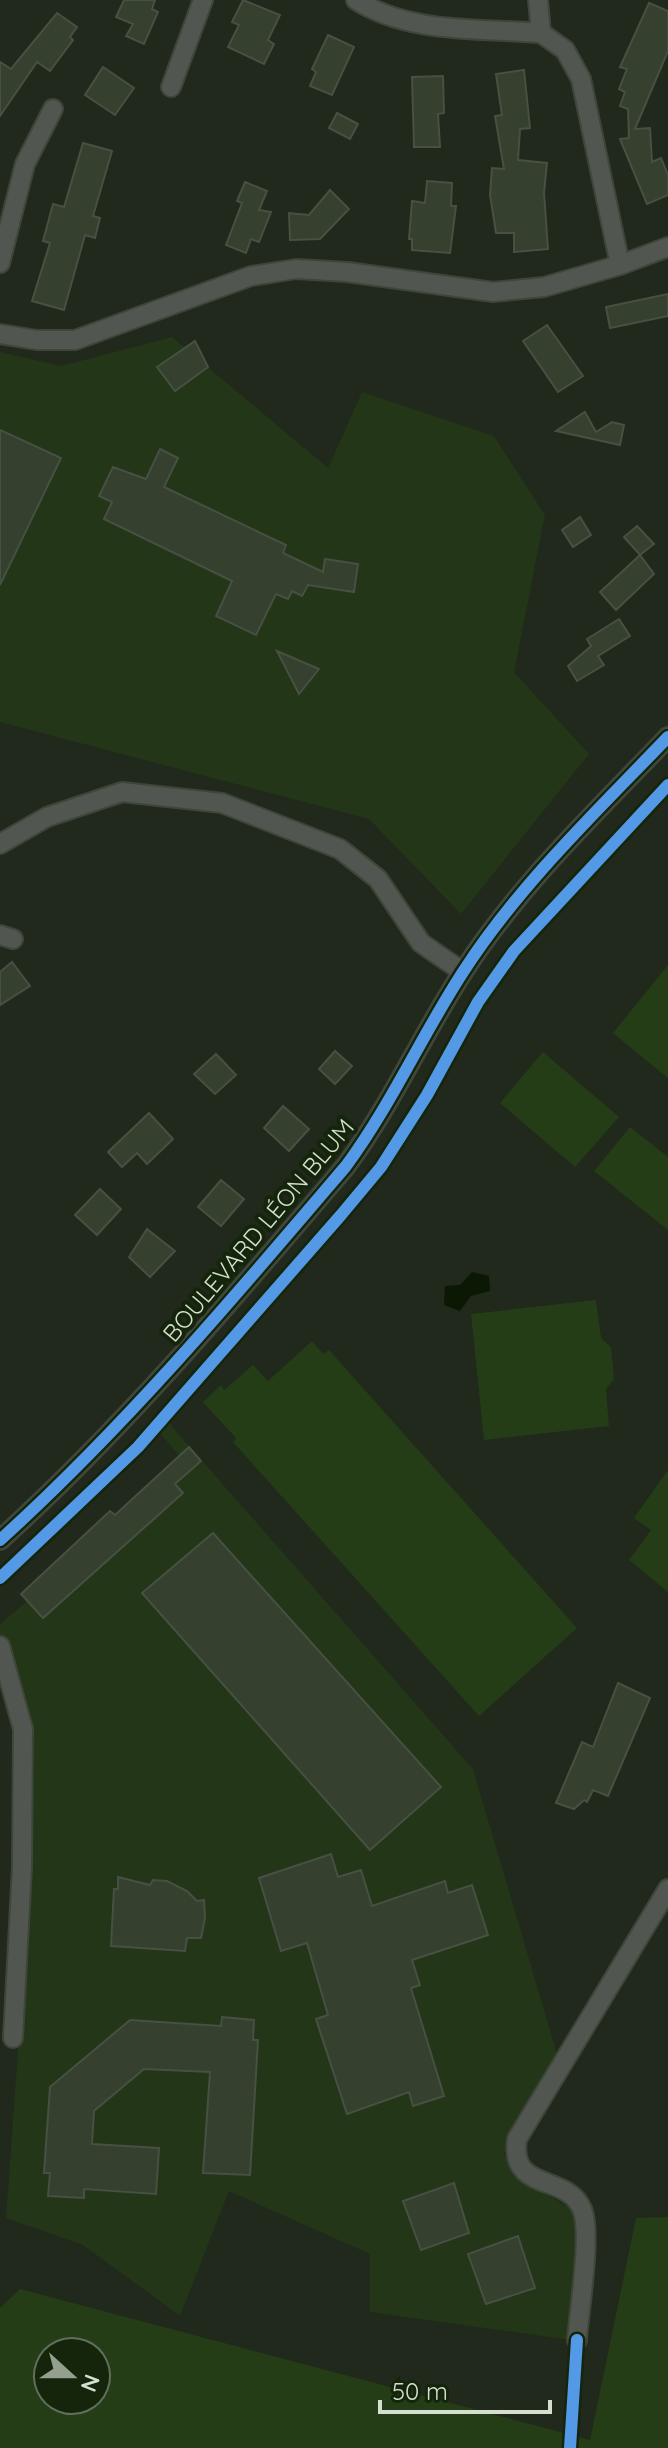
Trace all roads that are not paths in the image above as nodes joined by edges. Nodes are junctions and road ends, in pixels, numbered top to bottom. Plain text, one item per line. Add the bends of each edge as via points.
1 (203, 0) edge
2 (356, 0) edge
3 (538, 0) edge
4 (541, 33) junction
5 (171, 87) dead end
6 (53, 109) dead end
7 (668, 247) edge
8 (0, 263) edge
9 (620, 265) junction
10 (0, 334) edge
11 (668, 737) edge
12 (0, 844) edge
13 (463, 972) junction
14 (0, 1540) edge
15 (0, 1646) edge
16 (668, 1889) edge
17 (13, 2038) dead end
18 (577, 2340) dead end

1 - 5 street
2 - 4 street via 378,14 413,24
3 - 4 street
4 - 9 street via 565,50 581,79
6 - 8 street via 25,164
7 - 9 street
9 - 10 street via 544,287 493,292 296,269 251,276 75,340
11 - 13 street, BOULEVARD LÉON BLUM via 502,918
12 - 13 street via 47,817 122,792 222,803 340,849 378,879 421,943
13 - 14 street, BOULEVARD LÉON BLUM via 369,1136 346,1166 188,1349
15 - 17 street via 23,1729
16 - 18 street via 517,2139 514,2156 521,2170 582,2207

